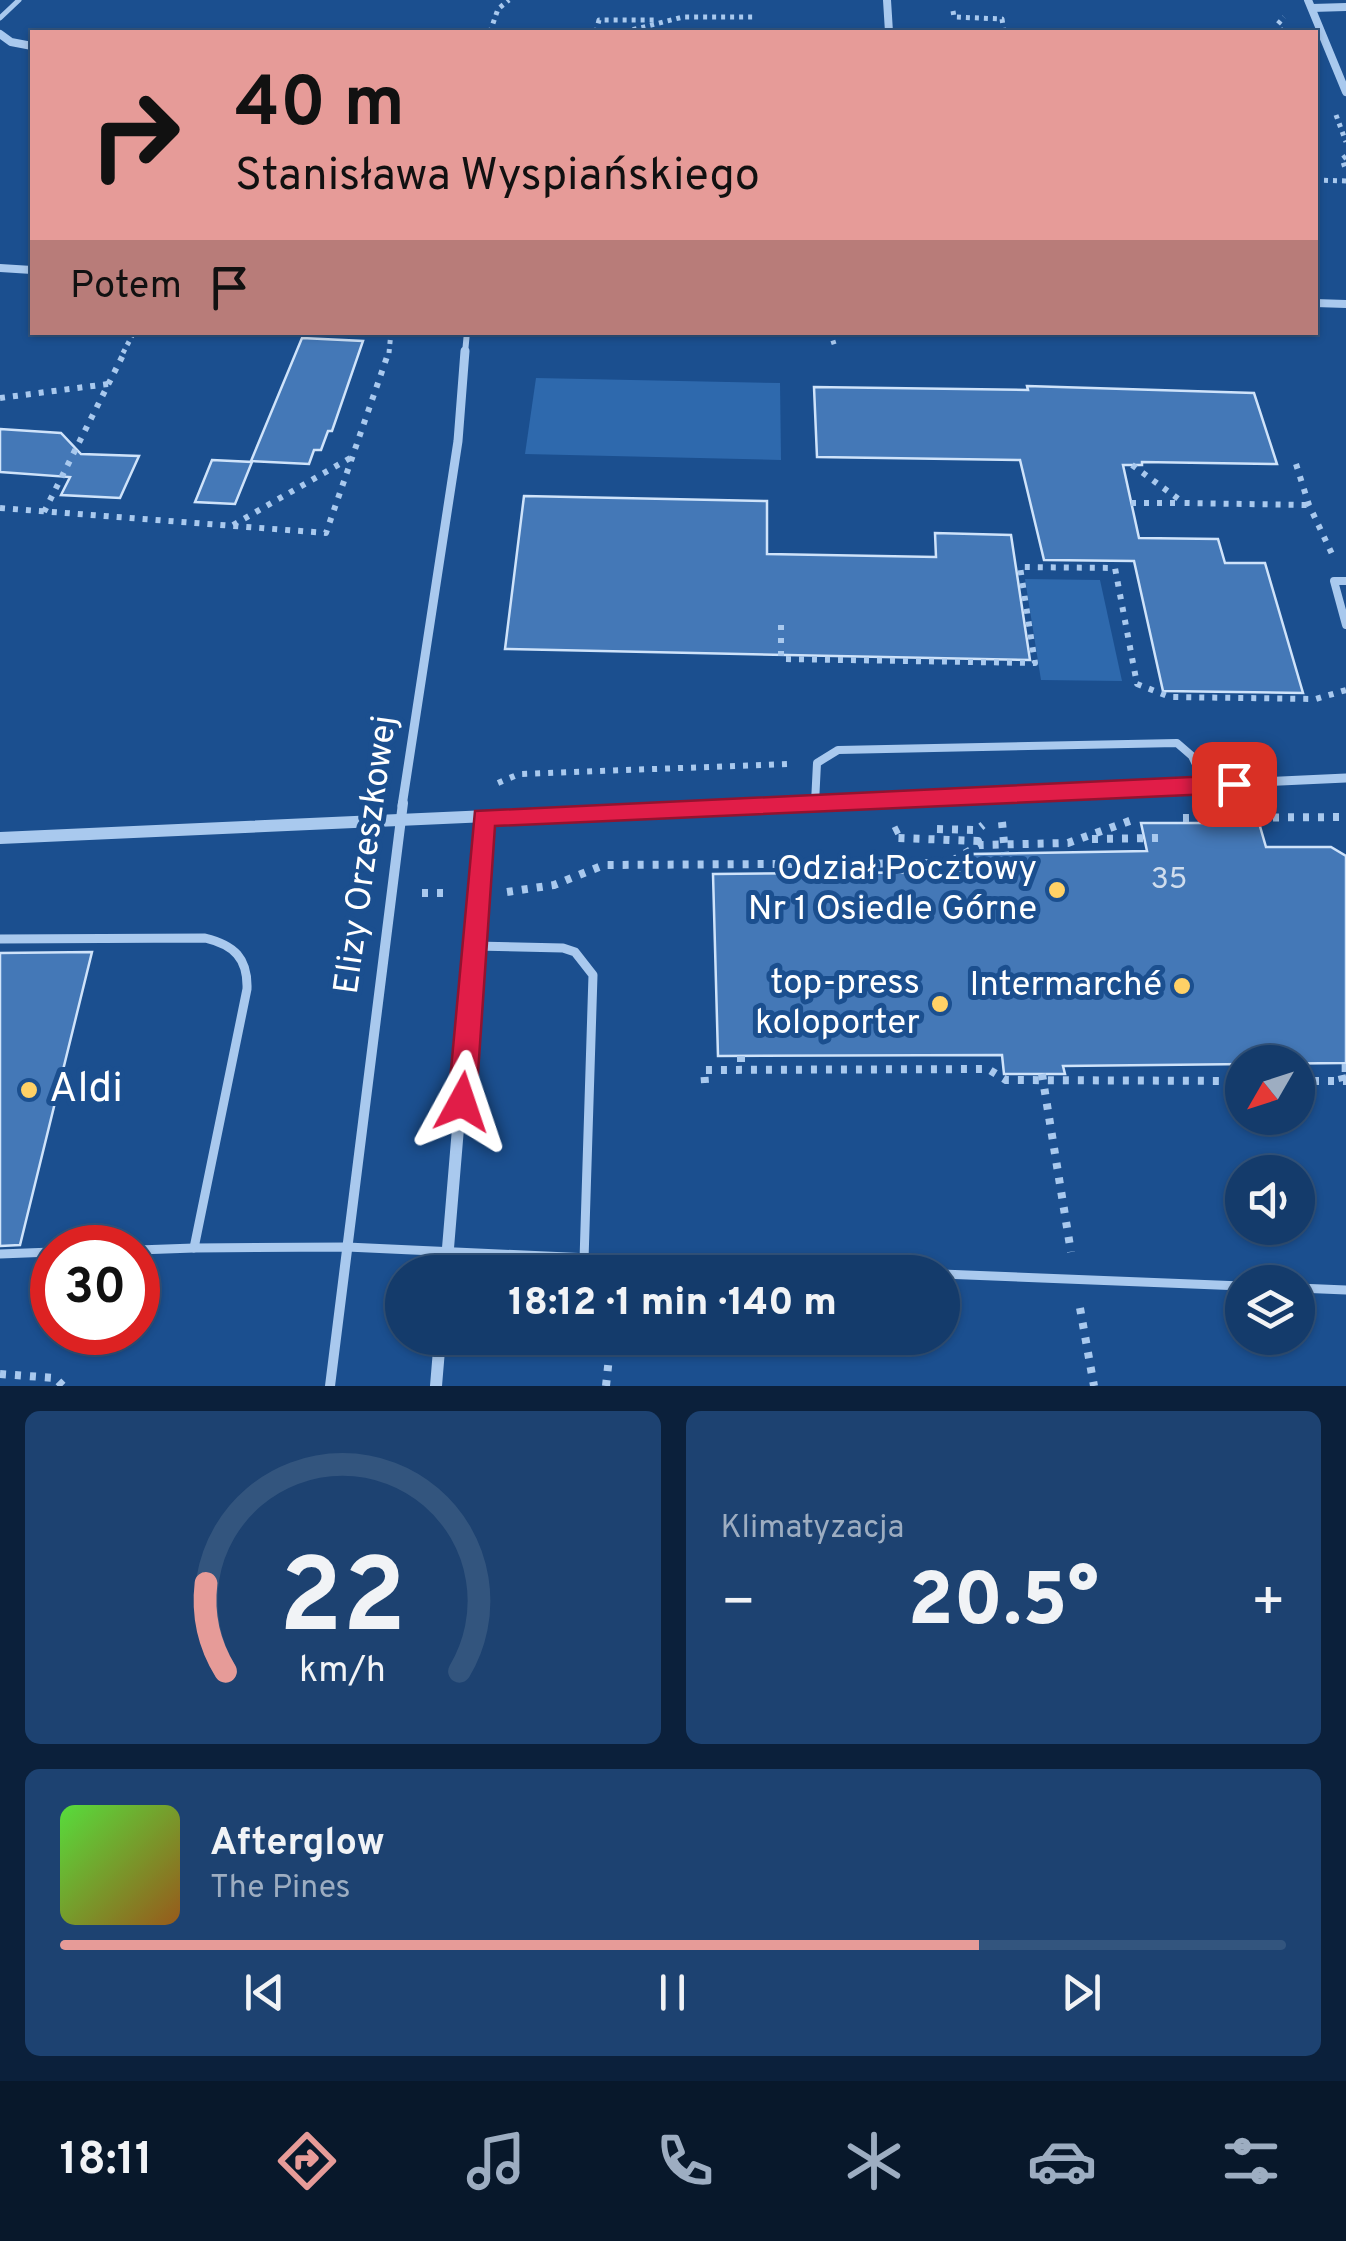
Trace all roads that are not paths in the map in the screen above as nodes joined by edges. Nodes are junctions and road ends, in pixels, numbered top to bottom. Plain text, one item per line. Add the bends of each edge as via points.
1 (18, 0) edge
2 (887, 0) edge
3 (1310, 4) edge
4 (1346, 7) edge
5 (0, 18) edge
6 (889, 30) edge
7 (0, 34) edge
8 (30, 46) edge
9 (1346, 92) edge
10 (0, 268) edge
11 (30, 270) edge
12 (1318, 304) edge
13 (1346, 304) edge
14 (466, 335) edge
15 (1345, 581) edge
16 (1346, 625) edge
17 (1346, 778) edge
18 (1206, 785) junction
19 (815, 802) junction
20 (484, 817) junction
21 (400, 820) junction
22 (0, 838) edge
23 (0, 939) edge
24 (475, 946) junction
25 (347, 1247) junction
26 (194, 1248) junction
27 (160, 1249) edge
28 (448, 1252) junction
29 (30, 1253) edge
30 (0, 1254) edge
31 (448, 1255) edge
32 (499, 1255) edge
33 (584, 1255) edge
34 (960, 1275) edge
35 (1225, 1285) edge
36 (1315, 1289) edge
37 (1346, 1290) edge
38 (439, 1355) edge
39 (330, 1386) edge
40 (436, 1386) edge

1 - 5 lane
2 - 6 street
3 - 4 street
3 - 9 street
7 - 8 street
10 - 11 street
12 - 13 street
14 - 21 street, Elizy Orzeszkowej via 458,441
15 - 16 lane via 1334,581
17 - 18 street
18 - 19 street
18 - 19 lane via 1177,743 838,750 817,763
19 - 20 street
20 - 21 street
20 - 24 street
21 - 22 street
21 - 25 street, Elizy Orzeszkowej
23 - 26 lane via 205,938 241,954 249,968 247,989
24 - 28 street
24 - 33 lane via 563,948 575,952 592,974
25 - 26 lane
25 - 28 lane
25 - 39 street, Elizy Orzeszkowej
26 - 27 lane
28 - 31 street
28 - 32 lane
29 - 30 lane
34 - 35 lane
36 - 37 lane
38 - 40 street

